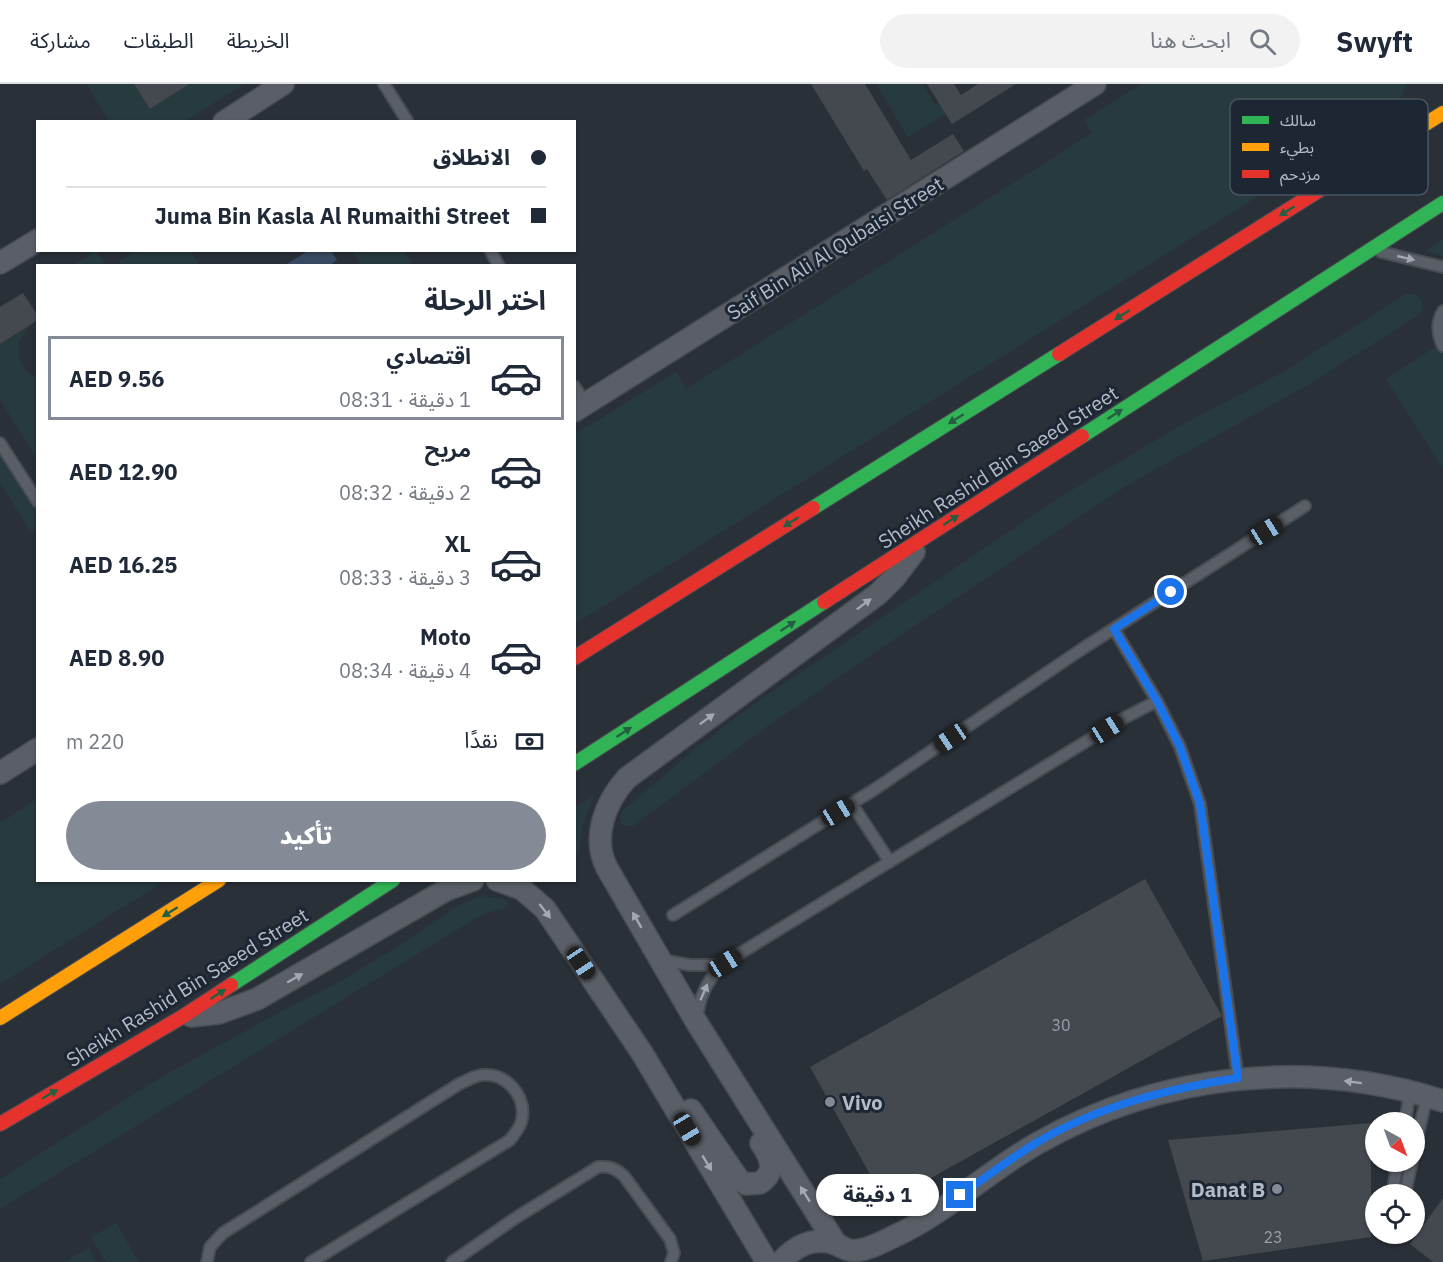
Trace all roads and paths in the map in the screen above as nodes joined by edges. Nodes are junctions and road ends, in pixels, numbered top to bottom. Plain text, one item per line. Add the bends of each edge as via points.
1 (283, 84) edge
2 (384, 84) edge
3 (1095, 84) edge
4 (1443, 113) edge
5 (227, 120) edge
6 (407, 120) edge
7 (1428, 122) edge
8 (1312, 195) edge
9 (1443, 203) edge
10 (36, 241) edge
11 (1369, 249) junction
12 (0, 263) edge
13 (1443, 267) edge
14 (1443, 311) edge
15 (1443, 346) edge
16 (576, 393) edge
17 (580, 408) edge
18 (0, 443) edge
19 (36, 499) edge
20 (1305, 506) dead end
21 (922, 539) junction
22 (1114, 629) junction
23 (576, 657) edge
24 (1157, 701) junction
25 (36, 750) edge
26 (576, 763) edge
27 (0, 773) edge
28 (852, 804) junction
29 (890, 862) junction
30 (216, 882) edge
31 (390, 882) edge
32 (468, 882) edge
33 (503, 882) edge
34 (674, 915) dead end
35 (658, 959) junction
36 (721, 966) junction
37 (182, 1017) junction
38 (0, 1018) edge
39 (697, 1023) junction
40 (642, 1053) junction
41 (1238, 1078) junction
42 (1427, 1096) edge
43 (1413, 1112) edge
44 (1423, 1112) edge
45 (0, 1124) edge
46 (848, 1252) edge
47 (207, 1262) edge
48 (311, 1262) edge
49 (452, 1262) edge
50 (671, 1262) edge
51 (767, 1262) edge
52 (781, 1262) edge

1 - 5 street
2 - 6 lane
3 - 17 street, Saif Bin Ali Al Qubaisi Street
4 -> 7 main road
8 -> 23 main road
9 - 11 main road, Sheikh Rashid Bin Saeed Street
10 - 12 street
11 -> 13 lane
21 -> 11 main road, Sheikh Rashid Bin Saeed Street
14 - 15 lane via 1438,321
16 - 17 lane
18 - 19 lane
20 - 22 lane
26 -> 21 main road, Sheikh Rashid Bin Saeed Street
35 -> 21 street via 602,858 601,829 613,795 627,778 878,594 895,578
22 - 24 lane
22 - 28 lane
24 - 29 lane
24 - 41 lane via 1180,747 1200,804
25 - 27 street
28 - 29 lane
28 - 34 lane
29 - 36 lane
30 -> 38 main road
37 -> 31 main road, Sheikh Rashid Bin Saeed Street
37 -> 32 street via 219,1013 257,999 446,890
33 -> 40 street via 522,889 545,909
35 - 36 lane
35 - 39 street
39 -> 36 lane via 703,992
45 -> 37 main road, Sheikh Rashid Bin Saeed Street
39 - 40 street via 704,1055 771,1158 770,1173 760,1183 739,1180 672,1083
46 -> 39 street
40 -> 51 street
42 -> 41 street via 1322,1078
41 - 46 street via 1134,1100 1084,1119 1037,1143 899,1234
42 - 43 lane
42 - 44 lane
46 - 52 street via 815,1242 796,1248
47 - 48 lane via 210,1247 223,1233 459,1084 481,1075 504,1080 513,1087 522,1108 522,1120 510,1140
49 - 50 lane via 598,1167 608,1166 624,1176 670,1239 674,1252

